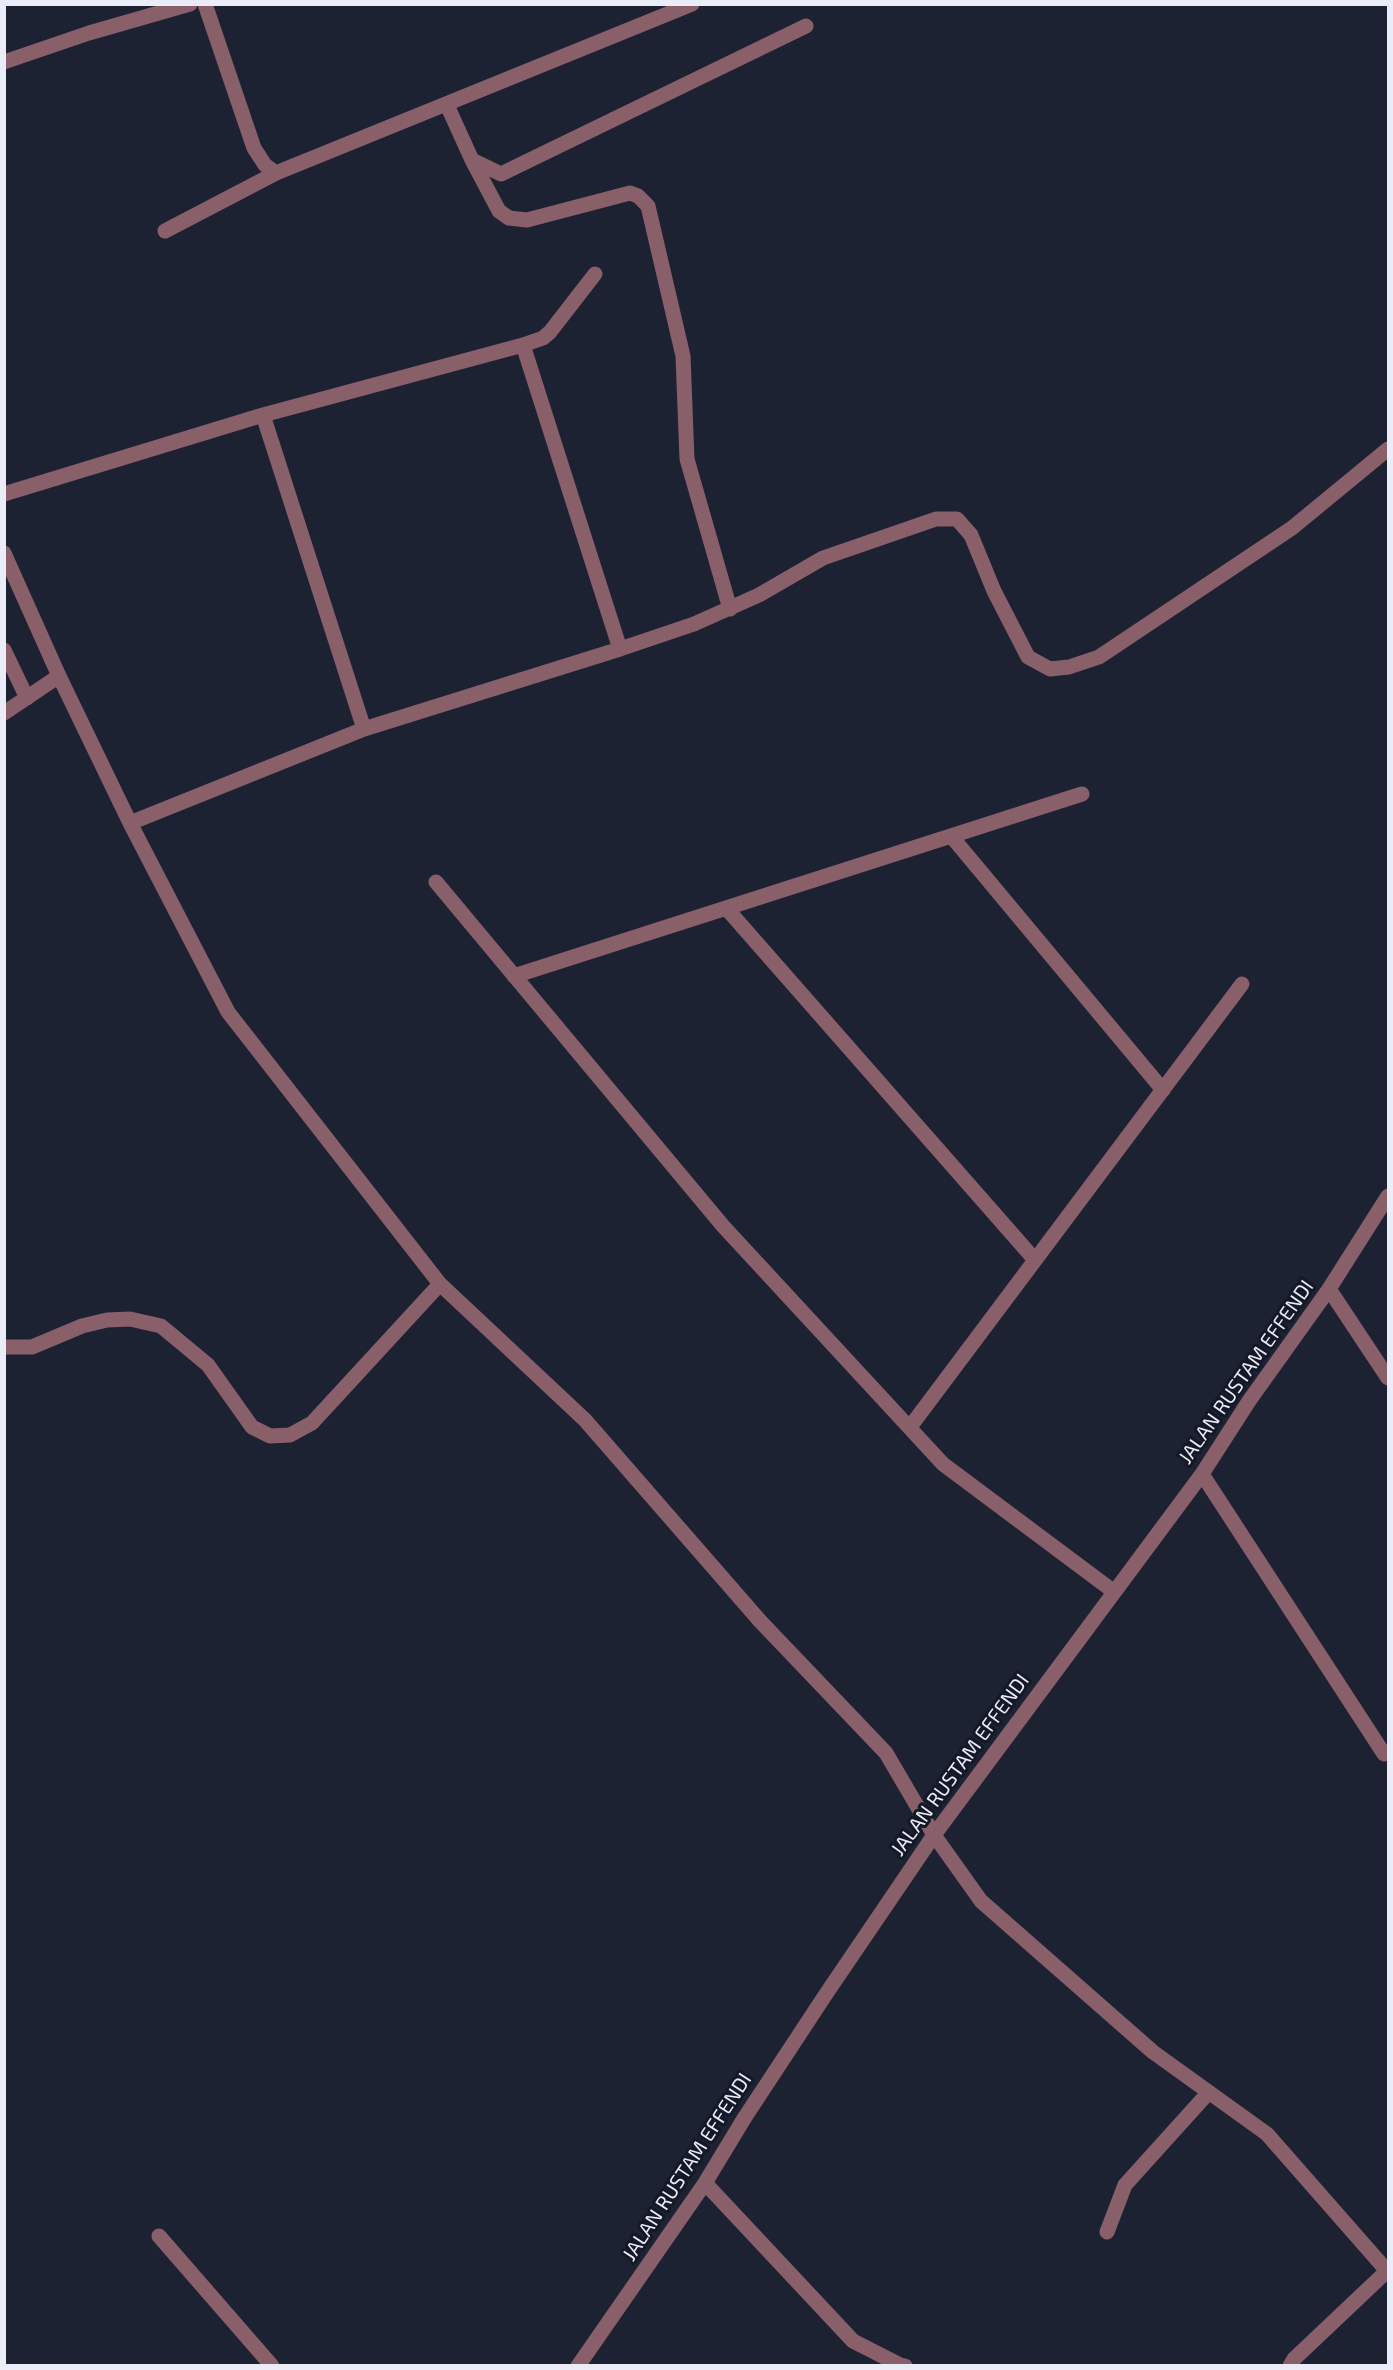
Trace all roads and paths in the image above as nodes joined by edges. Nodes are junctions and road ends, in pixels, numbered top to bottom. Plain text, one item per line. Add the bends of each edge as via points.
1 (190, 4) edge
2 (205, 4) edge
3 (692, 4) edge
4 (806, 26) dead end
5 (4, 62) edge
6 (447, 105) junction
7 (472, 160) junction
8 (276, 173) junction
9 (165, 231) dead end
10 (595, 274) dead end
11 (523, 345) junction
12 (263, 414) junction
13 (1389, 449) edge
14 (4, 494) edge
15 (4, 553) edge
16 (730, 609) junction
17 (620, 649) junction
18 (4, 650) edge
19 (59, 676) junction
20 (27, 698) junction
21 (4, 713) edge
22 (364, 729) junction
23 (1082, 794) dead end
24 (130, 823) junction
25 (952, 837) junction
26 (436, 882) dead end
27 (727, 909) junction
28 (514, 976) junction
29 (1242, 984) dead end
30 (1163, 1090) junction
31 (1389, 1196) edge
32 (1035, 1260) junction
33 (440, 1284) junction
34 (1329, 1289) junction
35 (4, 1347) edge
36 (1389, 1378) edge
37 (909, 1427) junction
38 (1202, 1474) junction
39 (1113, 1591) junction
40 (1384, 1754) dead end
41 (934, 1835) junction
42 (1209, 2092) junction
43 (705, 2183) junction
44 (1107, 2232) dead end
45 (159, 2236) dead end
46 (1388, 2272) edge
47 (899, 2365) edge
48 (272, 2366) edge
49 (578, 2366) edge
50 (905, 2366) edge
51 (1290, 2366) edge

1 - 5 street
2 - 8 street via 254,148
3 - 6 street
4 - 7 street via 501,174
6 - 7 street
6 - 8 street
7 - 16 street via 499,211 509,219 527,220 630,193 648,206 683,356 687,459
8 - 9 street
10 - 11 street via 550,332
11 - 12 street
11 - 17 street
12 - 14 street
12 - 22 street
13 - 16 street via 1292,528 1099,657 1069,667 1050,669 1028,657 971,535 957,519 936,519 823,558
15 - 19 street
16 - 17 street
17 - 22 street
18 - 20 street
19 - 20 street
19 - 24 street
20 - 21 street
22 - 24 street
23 - 25 street
24 - 33 street via 228,1012
25 - 27 street
25 - 30 street
26 - 28 street
27 - 28 street
27 - 32 street
28 - 37 street via 723,1226
29 - 30 street
30 - 32 street
31 - 34 street, JALAN RUSTAM EFFENDI
32 - 37 street
33 - 35 street via 312,1424 290,1435 270,1436 252,1427 208,1365 161,1326 130,1319 107,1320 32,1347
33 - 41 street via 585,1420 760,1621 886,1753
34 - 36 street
34 - 38 street, JALAN RUSTAM EFFENDI
37 - 39 street via 943,1464
38 - 39 street, JALAN RUSTAM EFFENDI
38 - 40 street
39 - 41 street, JALAN RUSTAM EFFENDI
41 - 42 street via 981,1901 1153,2052
41 - 43 street, JALAN RUSTAM EFFENDI via 807,2022
42 - 44 street via 1125,2185
42 - 46 street via 1267,2134
43 - 47 street via 853,2341
43 - 49 street, JALAN RUSTAM EFFENDI
45 - 48 street
46 - 51 street
47 - 50 street

